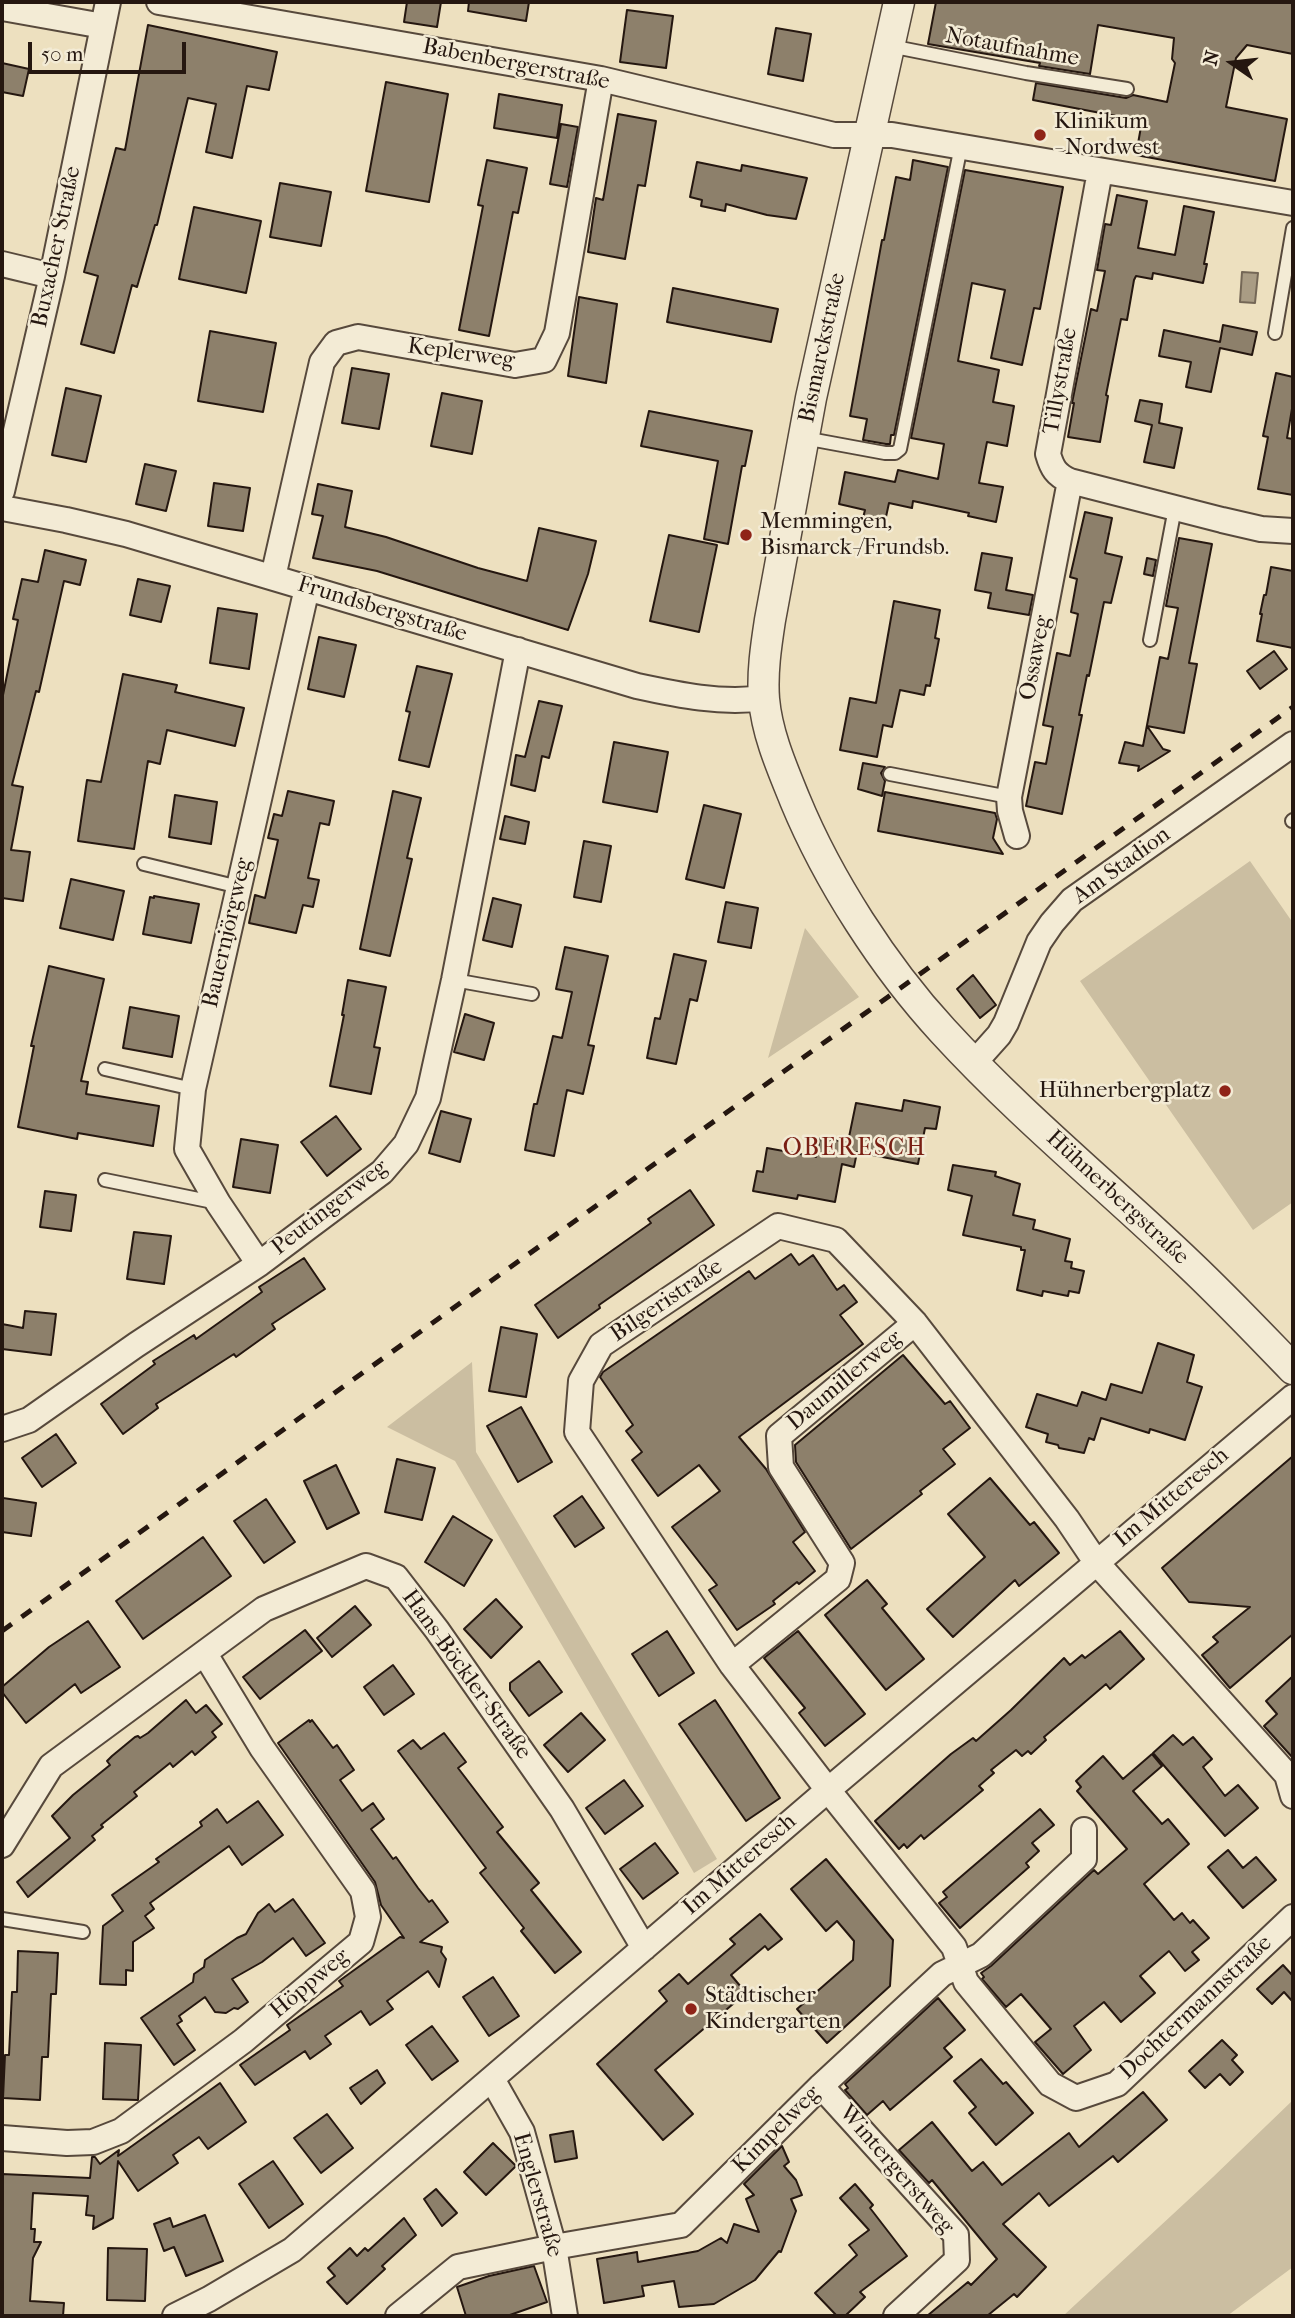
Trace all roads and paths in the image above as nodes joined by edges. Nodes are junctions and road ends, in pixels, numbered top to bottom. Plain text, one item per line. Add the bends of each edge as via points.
1 (108, 2) edge
2 (159, 2) edge
3 (899, 2) edge
4 (2, 8) edge
5 (103, 26) junction
6 (890, 46) junction
7 (601, 79) junction
8 (1128, 89) dead end
9 (870, 136) junction
10 (961, 146) junction
11 (1100, 171) junction
12 (1293, 203) edge
13 (1293, 228) edge
14 (2, 264) edge
15 (52, 276) junction
16 (1275, 332) dead end
17 (804, 438) junction
18 (1070, 481) junction
19 (2, 491) edge
20 (2, 508) edge
21 (1175, 508) junction
22 (1293, 531) edge
23 (274, 577) junction
24 (307, 587) junction
25 (1150, 640) dead end
26 (518, 650) junction
27 (764, 698) junction
28 (1293, 744) edge
29 (890, 775) dead end
30 (1009, 797) junction
31 (1017, 836) dead end
32 (144, 864) dead end
33 (239, 887) junction
34 (454, 980) junction
35 (532, 994) dead end
36 (974, 1063) junction
37 (106, 1069) dead end
38 (193, 1089) junction
39 (105, 1180) dead end
40 (218, 1203) junction
41 (259, 1264) junction
42 (915, 1323) junction
43 (1293, 1369) edge
44 (1293, 1397) edge
45 (2, 1429) edge
46 (1096, 1562) junction
47 (205, 1654) junction
48 (732, 1665) junction
49 (828, 1790) junction
50 (1293, 1797) edge
51 (1084, 1830) dead end
52 (2, 1845) edge
53 (1293, 1917) edge
54 (2, 1919) edge
55 (83, 1932) dead end
56 (644, 1948) junction
57 (960, 1966) junction
58 (492, 2079) junction
59 (821, 2086) junction
60 (2, 2138) edge
61 (554, 2247) junction
62 (212, 2308) edge
63 (175, 2316) edge
64 (398, 2316) edge
65 (565, 2316) edge
66 (896, 2316) edge

1 - 5 street, Buxacher Straße
2 - 7 street, Babenbergerstraße
3 - 6 street, Bismarckstraße
4 - 5 street
5 - 15 street, Buxacher Straße
6 - 8 lane, Notaufnahme
6 - 9 street, Bismarckstraße
7 - 9 street, Babenbergerstraße via 834,135
7 - 23 street, Keplerweg via 556,333 544,360 515,365 358,337 336,343 322,362
9 - 10 street, Babenbergerstraße
9 - 17 street, Bismarckstraße
10 - 11 street, Babenbergerstraße
10 - 17 lane via 901,449 885,453
11 - 12 street, Babenbergerstraße
11 - 18 street, Tillystraße via 1048,454 1058,476
13 - 16 lane
14 - 15 street
15 - 19 street, Buxacher Straße
17 - 27 street, Bismarckstraße via 770,620
18 - 21 street
18 - 30 street, Ossaweg
20 - 23 street, Frundsbergstraße via 126,534
21 - 22 street via 1261,529
21 - 25 lane
23 - 24 street, Frundsbergstraße
24 - 26 street, Frundsbergstraße
24 - 33 street, Bauernjörgweg
26 - 27 street, Frundsbergstraße via 677,694 738,702
26 - 34 street, Peutingerweg
27 - 36 street, Hühnerbergstraße via 781,766 812,841 839,889 882,955
28 - 36 street, Am Stadion via 1072,900 1039,942 999,1035
29 - 30 lane
30 - 31 street, Ossaweg
32 - 33 lane
33 - 38 street, Bauernjörgweg
34 - 35 lane
34 - 41 street, Peutingerweg via 428,1098 406,1144 383,1172
36 - 43 street, Hühnerbergstraße via 1189,1264
37 - 38 lane
38 - 40 street, Bauernjörgweg via 187,1149
39 - 40 lane
40 - 41 street, Bauernjörgweg
41 - 45 street, Peutingerweg via 29,1420
42 - 46 street, Bilgeristraße
42 - 48 street, Daumillerweg via 779,1436 781,1467 842,1563 838,1579
42 - 48 street, Bilgeristraße via 836,1240 778,1226 601,1345 582,1381 577,1432
44 - 46 street, Im Mitteresch
46 - 49 street, Im Mitteresch
46 - 50 street via 1287,1775
47 - 52 street, Hans-Böckler-Straße via 51,1766
47 - 56 street, Hans-Böckler-Straße via 264,1609 366,1566 396,1577 562,1810
47 - 60 street, Höppweg via 262,1748 363,1891 368,1917 361,1942 243,2041 121,2131 93,2142
48 - 49 street, Bilgeristraße
49 - 56 street, Im Mitteresch
49 - 57 street, Dochtermannstraße via 954,1947
51 - 57 street, Kimpelweg via 1084,1859 981,1955
53 - 57 street, Dochtermannstraße via 1117,2084 1076,2098 1050,2084 965,1982
54 - 55 lane
56 - 58 street, Im Mitteresch
57 - 59 street, Kimpelweg via 942,1974
58 - 61 street, Englerstraße via 522,2132
58 - 62 street, Im Mitteresch via 292,2250
59 - 61 street, Kimpelweg via 681,2225
59 - 66 street, Wintergerstweg via 957,2235 957,2260
61 - 64 street, Kimpelweg via 458,2267
61 - 65 street, Englerstraße
62 - 63 street, Im Mitteresch

